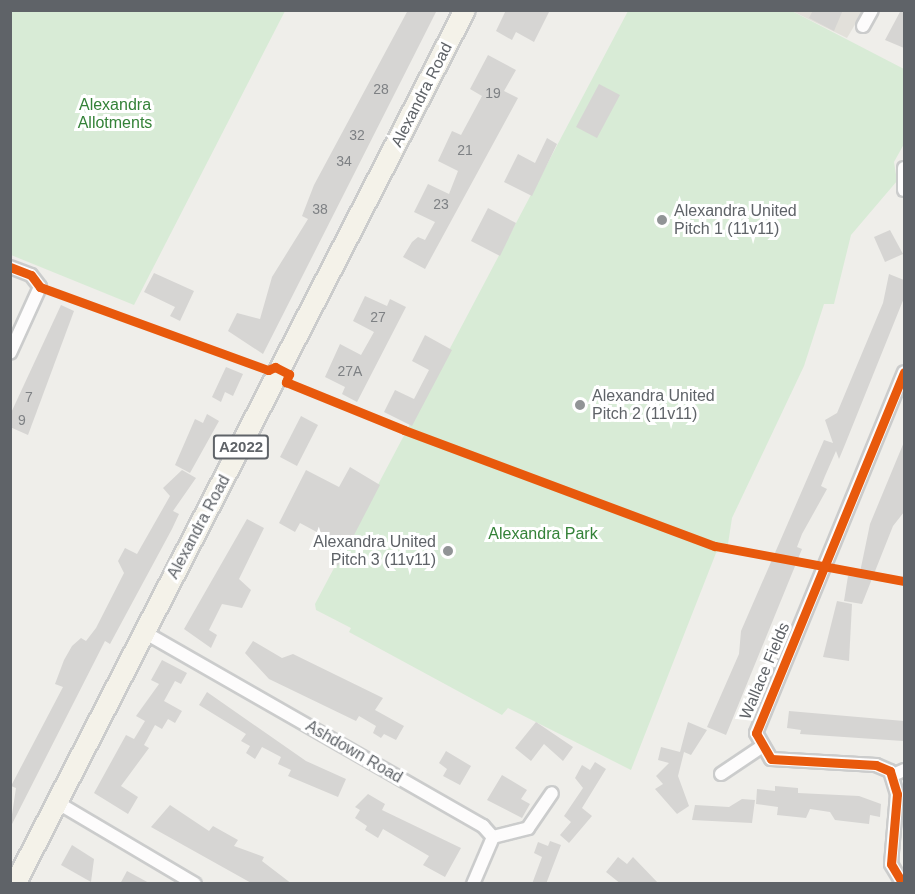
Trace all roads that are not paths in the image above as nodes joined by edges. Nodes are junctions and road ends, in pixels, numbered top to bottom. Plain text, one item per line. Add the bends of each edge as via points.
1 (465, 10) edge
2 (872, 10) edge
3 (863, 26) dead end
4 (904, 168) edge
5 (904, 190) edge
6 (10, 267) edge
7 (10, 353) edge
8 (904, 372) edge
9 (144, 632) junction
10 (761, 747) junction
11 (899, 773) edge
12 (721, 774) dead end
13 (552, 793) dead end
14 (58, 803) junction
15 (493, 837) junction
16 (15, 884) edge
17 (195, 884) edge
18 (473, 884) edge
19 (903, 884) edge

1 - 9 main road, Alexandra Road / A2022
2 - 3 street
4 - 5 street
6 - 7 street via 31,275 40,287
8 - 10 street, Wallace Fields via 760,719 756,732
9 - 14 main road, Alexandra Road / A2022
9 - 15 street, Ashdown Road via 483,826
10 - 11 street via 782,761 876,765
10 - 12 street
11 - 19 street via 891,864
13 - 15 street via 528,828
14 - 16 main road, Alexandra Road / A2022
14 - 17 street
15 - 18 street

